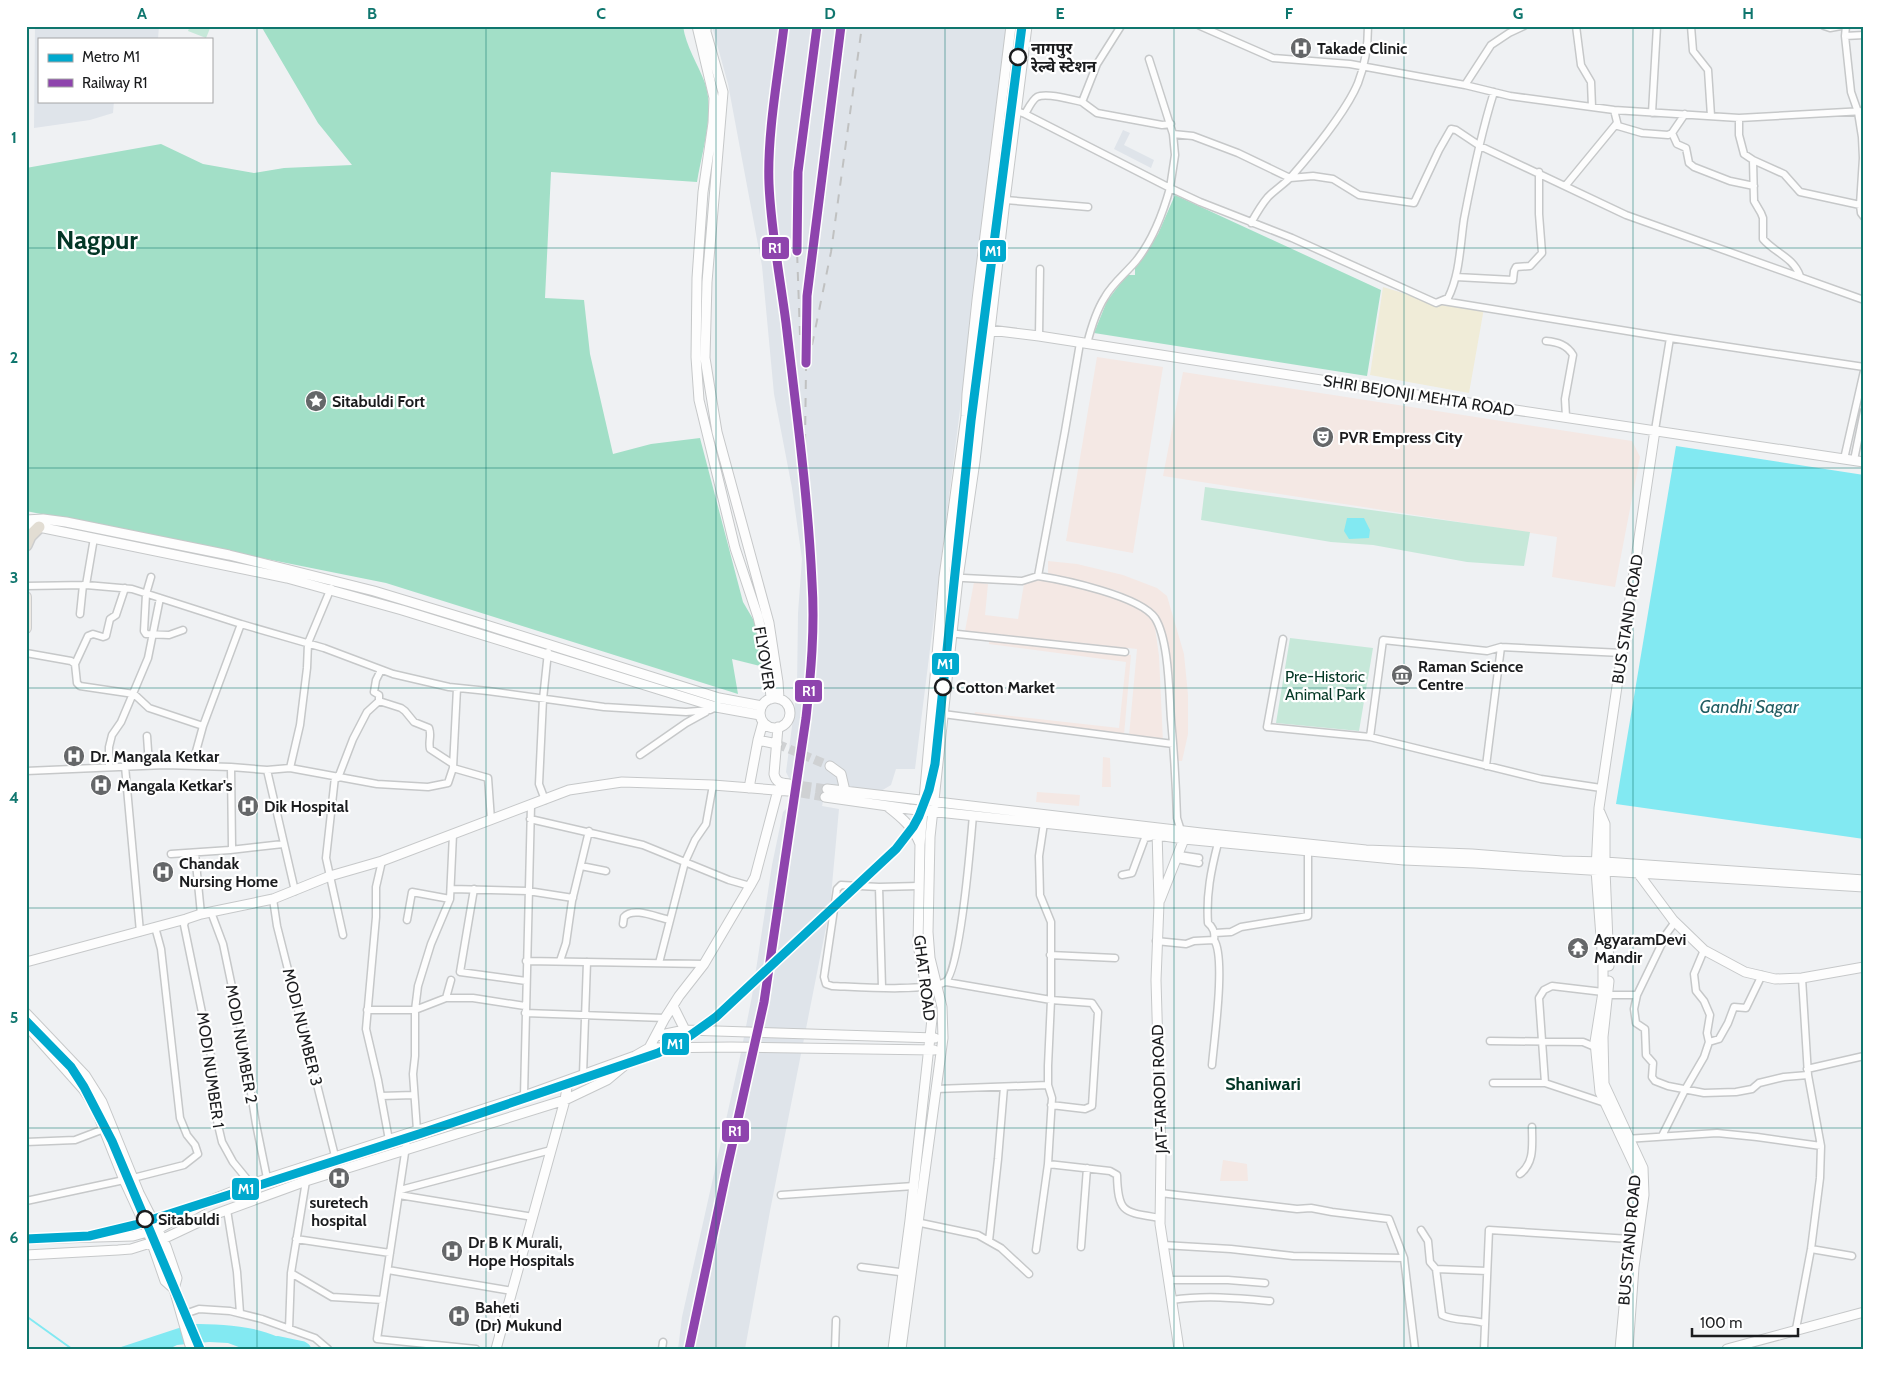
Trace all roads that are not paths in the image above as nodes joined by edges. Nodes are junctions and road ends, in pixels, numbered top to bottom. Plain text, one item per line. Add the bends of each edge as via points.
1 (697, 26) edge
2 (706, 26) edge
3 (1011, 26) edge
4 (1027, 26) edge
5 (1121, 26) edge
6 (1200, 26) edge
7 (1368, 26) edge
8 (1524, 26) edge
9 (1576, 26) edge
10 (1657, 26) edge
11 (1691, 26) edge
12 (1824, 26) edge
13 (1840, 26) edge
14 (1846, 26) edge
15 (1864, 35) edge
16 (1846, 36) junction
17 (1149, 59) dead end
18 (1363, 67) junction
19 (1466, 85) junction
20 (1494, 92) junction
21 (1082, 102) junction
22 (1001, 105) junction
23 (1592, 107) junction
24 (1614, 110) junction
25 (1861, 111) edge
26 (1021, 112) junction
27 (1652, 113) junction
28 (1685, 114) junction
29 (1711, 116) junction
30 (1739, 118) junction
31 (1617, 123) junction
32 (1171, 124) junction
33 (1672, 133) junction
34 (1173, 134) junction
35 (1480, 146) junction
36 (1753, 160) junction
37 (1539, 172) junction
38 (1290, 178) junction
39 (1566, 186) junction
40 (1754, 186) junction
41 (1170, 188) junction
42 (1005, 200) junction
43 (1860, 205) junction
44 (1088, 207) dead end
45 (1864, 217) edge
46 (1251, 223) junction
47 (1040, 269) dead end
48 (1800, 276) junction
49 (1456, 277) junction
50 (1864, 300) edge
51 (1442, 301) junction
52 (974, 328) junction
53 (991, 331) junction
54 (1039, 336) junction
55 (1670, 338) junction
56 (1546, 341) dead end
57 (1083, 343) junction
58 (1864, 369) edge
59 (1864, 411) edge
60 (1566, 418) junction
61 (963, 429) junction
62 (1655, 430) junction
63 (979, 431) junction
64 (1844, 459) junction
65 (1854, 460) junction
66 (1864, 462) edge
67 (26, 520) edge
68 (39, 527) junction
69 (26, 529) edge
70 (93, 535) junction
71 (26, 545) edge
72 (1038, 576) junction
73 (152, 577) dead end
74 (944, 577) junction
75 (958, 578) junction
76 (85, 585) junction
77 (26, 586) edge
78 (331, 586) junction
79 (125, 588) junction
80 (146, 594) junction
81 (26, 597) edge
82 (160, 598) junction
83 (80, 614) dead end
84 (241, 624) junction
85 (26, 628) edge
86 (183, 630) dead end
87 (940, 632) junction
88 (952, 634) junction
89 (153, 635) junction
90 (1283, 639) dead end
91 (308, 643) junction
92 (548, 644) junction
93 (1501, 647) junction
94 (1125, 652) dead end
95 (26, 653) edge
96 (1622, 653) junction
97 (548, 656) junction
98 (937, 661) junction
99 (950, 663) junction
100 (75, 664) junction
101 (381, 670) junction
102 (457, 688) junction
103 (134, 694) junction
104 (774, 696) junction
105 (934, 697) junction
106 (945, 698) junction
107 (543, 699) junction
108 (379, 701) junction
109 (715, 705) junction
110 (762, 714) junction
111 (943, 714) junction
112 (203, 726) junction
113 (778, 727) junction
114 (147, 736) dead end
115 (1370, 737) junction
116 (758, 740) junction
117 (777, 744) junction
118 (1173, 744) junction
119 (640, 755) dead end
120 (149, 765) junction
121 (125, 766) junction
122 (192, 766) junction
123 (453, 766) junction
124 (830, 766) tunnel mouth
125 (1486, 766) junction
126 (109, 767) junction
127 (231, 767) junction
128 (290, 768) junction
129 (267, 770) junction
130 (26, 771) edge
131 (336, 777) junction
132 (713, 785) junction
133 (779, 786) junction
134 (749, 788) junction
135 (789, 788) tunnel mouth
136 (1601, 788) junction
137 (845, 791) junction
138 (923, 799) junction
139 (545, 800) junction
140 (934, 800) junction
141 (531, 805) junction
142 (888, 806) junction
143 (923, 810) junction
144 (933, 810) junction
145 (973, 815) junction
146 (1018, 816) junction
147 (530, 819) junction
148 (491, 820) junction
149 (1044, 823) junction
150 (589, 831) junction
151 (1157, 831) junction
152 (453, 834) junction
153 (1183, 835) junction
154 (1218, 843) junction
155 (283, 844) junction
156 (920, 844) junction
157 (230, 850) junction
158 (1308, 851) junction
159 (195, 853) junction
160 (171, 854) dead end
161 (1178, 857) junction
162 (1199, 860) dead end
163 (382, 861) junction
164 (685, 862) junction
165 (581, 866) junction
166 (1600, 866) junction
167 (1642, 868) junction
168 (606, 871) dead end
169 (1122, 875) dead end
170 (330, 876) junction
171 (1864, 880) edge
172 (750, 886) junction
173 (879, 886) junction
174 (919, 886) junction
175 (1864, 887) edge
176 (452, 889) junction
177 (474, 889) junction
178 (295, 891) junction
179 (528, 892) junction
180 (573, 898) junction
181 (273, 899) junction
182 (450, 899) junction
183 (1159, 903) junction
184 (211, 912) junction
185 (201, 914) junction
186 (186, 919) junction
187 (407, 920) dead end
188 (670, 920) junction
189 (1675, 922) junction
190 (623, 924) dead end
191 (155, 927) junction
192 (140, 932) junction
193 (343, 935) dead end
194 (1214, 937) junction
195 (1156, 941) junction
196 (1704, 950) junction
197 (1050, 955) junction
198 (1115, 958) dead end
199 (526, 961) junction
200 (26, 962) edge
201 (560, 962) junction
202 (587, 962) junction
203 (659, 963) junction
204 (704, 964) junction
205 (1864, 967) edge
206 (1762, 975) junction
207 (1802, 978) junction
208 (451, 980) dead end
209 (526, 981) junction
210 (946, 982) junction
211 (932, 986) junction
212 (882, 987) junction
213 (1606, 994) junction
214 (1637, 995) junction
215 (446, 998) junction
216 (1051, 1000) junction
217 (525, 1006) junction
218 (673, 1006) junction
219 (367, 1010) junction
220 (415, 1010) junction
221 (26, 1013) edge
222 (525, 1014) junction
223 (584, 1015) junction
224 (665, 1018) junction
225 (932, 1019) junction
226 (26, 1025) edge
227 (685, 1030) junction
228 (656, 1036) junction
229 (916, 1037) junction
230 (930, 1037) junction
231 (943, 1038) junction
232 (1490, 1041) dead end
233 (1542, 1042) junction
234 (1709, 1042) junction
235 (1595, 1046) junction
236 (649, 1048) junction
237 (912, 1048) junction
238 (929, 1049) junction
239 (941, 1051) junction
240 (635, 1056) junction
241 (1864, 1056) edge
242 (928, 1062) junction
243 (1212, 1065) dead end
244 (1807, 1072) junction
245 (583, 1076) junction
246 (568, 1081) junction
247 (1493, 1083) dead end
248 (1545, 1083) junction
249 (1048, 1085) junction
250 (1004, 1087) junction
251 (1686, 1088) junction
252 (936, 1089) junction
253 (414, 1095) junction
254 (381, 1096) junction
255 (524, 1096) junction
256 (566, 1100) junction
257 (1605, 1103) junction
258 (1051, 1105) junction
259 (1532, 1127) dead end
260 (104, 1129) junction
261 (412, 1132) junction
262 (1662, 1136) junction
263 (1626, 1139) junction
264 (390, 1140) junction
265 (26, 1142) edge
266 (1821, 1146) junction
267 (406, 1150) junction
268 (551, 1150) junction
269 (335, 1156) junction
270 (1048, 1164) junction
271 (301, 1167) junction
272 (1087, 1168) junction
273 (1520, 1174) dead end
274 (267, 1178) junction
275 (128, 1179) junction
276 (306, 1181) junction
277 (251, 1184) junction
278 (914, 1186) junction
279 (399, 1193) junction
280 (1160, 1193) junction
281 (781, 1195) dead end
282 (26, 1201) edge
283 (227, 1210) junction
284 (533, 1217) junction
285 (1160, 1218) junction
286 (914, 1221) junction
287 (158, 1229) junction
288 (1422, 1230) dead end
289 (148, 1232) junction
290 (26, 1239) edge
291 (163, 1239) junction
292 (296, 1239) junction
293 (1630, 1239) junction
294 (989, 1241) junction
295 (152, 1243) junction
296 (1163, 1245) junction
297 (1081, 1247) dead end
298 (1811, 1248) junction
299 (1036, 1250) dead end
300 (390, 1253) junction
301 (26, 1255) edge
302 (1852, 1256) dead end
303 (1404, 1258) junction
304 (861, 1267) dead end
305 (1436, 1269) junction
306 (388, 1270) junction
307 (1486, 1271) junction
308 (291, 1273) junction
309 (907, 1273) junction
310 (1029, 1274) dead end
311 (1169, 1280) junction
312 (1266, 1282) dead end
313 (174, 1289) junction
314 (512, 1291) junction
315 (383, 1300) junction
316 (1172, 1300) junction
317 (1270, 1301) dead end
318 (1864, 1312) edge
319 (240, 1313) junction
320 (184, 1320) junction
321 (836, 1320) dead end
322 (1484, 1323) junction
323 (289, 1328) junction
324 (1796, 1330) junction
325 (191, 1349) edge
326 (328, 1349) edge
327 (476, 1349) edge
328 (496, 1349) edge
329 (834, 1349) edge
330 (893, 1349) edge
331 (902, 1349) edge
332 (1179, 1349) edge
333 (1415, 1349) edge
334 (1484, 1349) edge
335 (1620, 1349) edge
336 (1628, 1349) edge
337 (1727, 1349) edge

1 - 104 main road, FLYOVER via 714,98 698,270 699,400 735,548 758,617
2 - 104 main road via 723,92 707,282 705,358 717,432 769,623 778,682
3 - 22 main road, GHAT ROAD
4 - 26 main road, GHAT ROAD
5 - 21 street via 1097,64
6 - 18 street via 1273,58
7 - 18 street
8 - 19 street via 1491,44
9 - 23 street via 1581,65 1592,82
10 - 27 street
11 - 29 street via 1693,52 1708,70
12 - 13 street
14 - 16 street
15 - 16 street
16 - 25 street via 1850,92
17 - 32 street
18 - 19 street
18 - 38 street via 1358,84 1337,118
19 - 20 street
20 - 23 street
20 - 35 street
21 - 26 street via 1040,96
21 - 32 street via 1097,113
22 - 26 street
22 - 52 main road, GHAT ROAD
23 - 24 street
24 - 27 street
24 - 31 street
25 - 30 street
25 - 43 street
26 - 41 street
26 - 42 main road, GHAT ROAD
27 - 28 street
28 - 29 street
28 - 33 street
29 - 30 street
30 - 36 street via 1744,154
31 - 33 street via 1642,133
31 - 39 street
32 - 34 street
33 - 40 street via 1677,144 1686,148 1694,167 1730,182
34 - 38 street via 1193,136 1238,152
34 - 41 street via 1176,155
35 - 37 street
35 - 38 street via 1451,128 1414,203 1359,195 1333,179 1313,176
35 - 49 street
36 - 40 street
36 - 43 street via 1784,174 1800,192
37 - 39 street
37 - 49 street via 1542,253 1530,266 1514,268 1513,280
38 - 46 street via 1268,197
39 - 48 street via 1626,215
40 - 48 street via 1754,201 1762,212 1763,239 1791,261
41 - 46 street
41 - 57 street via 1153,233 1141,253 1105,296
42 - 44 street
42 - 53 main road, GHAT ROAD
43 - 45 street
46 - 51 street via 1292,238 1436,303
47 - 54 street
48 - 50 street
49 - 51 street via 1448,298
51 - 55 street
52 - 53 main road, SHRI BEJONJI MEHTA ROAD
52 - 61 main road, GHAT ROAD
53 - 54 main road, SHRI BEJONJI MEHTA ROAD
53 - 63 main road, GHAT ROAD
54 - 57 main road, SHRI BEJONJI MEHTA ROAD
55 - 58 street
55 - 62 street
56 - 60 street via 1560,343 1573,355 1565,399
57 - 60 main road, SHRI BEJONJI MEHTA ROAD
57 - 72 street
58 - 64 street
59 - 65 street
60 - 62 main road, SHRI BEJONJI MEHTA ROAD
61 - 63 main road
61 - 74 main road, GHAT ROAD
62 - 64 main road, SHRI BEJONJI MEHTA ROAD
62 - 96 main road, BUS STAND ROAD
63 - 75 main road, GHAT ROAD
64 - 65 main road, SHRI BEJONJI MEHTA ROAD
65 - 66 main road, SHRI BEJONJI MEHTA ROAD
67 - 70 main road via 43,519
68 - 69 main road
68 - 70 main road
68 - 71 highway
70 - 76 street
70 - 78 main road
72 - 75 street via 1022,581
72 - 118 street via 1062,580 1134,603 1154,617 1164,650
73 - 80 street
74 - 75 street
74 - 87 main road, GHAT ROAD
75 - 88 main road, GHAT ROAD
76 - 77 street
76 - 79 street
76 - 83 street
78 - 91 street
78 - 92 main road via 374,591
78 - 97 main road
79 - 80 street
79 - 100 street via 116,615 110,619 106,636 88,636
80 - 82 street
80 - 89 street via 144,630 146,634
81 - 85 main road
82 - 84 street
82 - 89 street
84 - 91 street
84 - 112 street
86 - 89 street via 169,635
87 - 88 street
87 - 98 main road, GHAT ROAD
88 - 94 street
88 - 99 main road, GHAT ROAD
89 - 103 street
90 - 115 street via 1267,727
91 - 101 street
91 - 128 street via 300,725
92 - 97 street
92 - 109 main road
93 - 96 street
93 - 115 street via 1487,652 1383,640
93 - 125 street
95 - 100 street
96 - 136 main road, BUS STAND ROAD
97 - 107 street
97 - 109 main road
98 - 99 main road
98 - 105 main road, GHAT ROAD
99 - 106 main road, GHAT ROAD
100 - 103 street via 80,686
101 - 102 street
101 - 108 street via 374,692 379,695
102 - 107 street
102 - 123 street
103 - 112 street via 149,708
103 - 126 street via 112,734
104 - 110 main road
104 - 113 main road via 787,704 790,713 786,722
105 - 106 main road
105 - 138 main road, GHAT ROAD
106 - 111 main road, GHAT ROAD
107 - 109 street via 686,712
107 - 139 street via 539,784
108 - 123 street via 401,708 414,722 429,728 430,749
108 - 131 street via 367,712
109 - 110 main road
109 - 119 street
110 - 113 main road via 770,727
110 - 116 main road
111 - 118 street
111 - 140 main road, GHAT ROAD
112 - 122 street
113 - 117 main road
114 - 120 street
115 - 125 street
116 - 117 main road
116 - 134 main road
117 - 133 main road via 774,774
118 - 153 street via 1177,818
120 - 121 street
120 - 122 street
121 - 126 street
121 - 192 street
122 - 127 street
123 - 131 street via 448,783 428,787 377,784
123 - 148 street via 488,778
124 - 137 main road via 841,774
125 - 136 street
126 - 130 street
127 - 129 street
127 - 157 street via 233,845
128 - 129 street
128 - 131 street
129 - 155 street
131 - 170 street via 326,858
132 - 134 main road
132 - 139 main road via 622,782 569,790
132 - 164 street via 706,824
133 - 134 main road
133 - 135 main road
133 - 172 main road
136 - 166 main road, BUS STAND ROAD via 1598,808
137 - 138 main road
137 - 142 main road via 826,793
138 - 140 main road
138 - 143 main road, GHAT ROAD
139 - 141 main road
140 - 144 main road, GHAT ROAD
140 - 146 main road
141 - 147 street
141 - 148 main road
142 - 143 main road
142 - 156 main road via 917,835
143 - 144 main road
143 - 156 main road, GHAT ROAD
144 - 145 main road
144 - 211 main road, GHAT ROAD via 928,877
145 - 146 main road
145 - 210 street via 958,953
146 - 149 main road
146 - 151 main road
147 - 150 street
147 - 179 street
148 - 152 main road
149 - 151 main road
149 - 197 street via 1040,895 1051,922
150 - 164 street via 643,845
150 - 165 street
151 - 153 main road
151 - 169 street via 1145,838 1132,873
151 - 183 main road, JAT-TARODI ROAD
152 - 163 main road
152 - 176 street
153 - 154 main road
153 - 161 main road
153 - 166 main road
154 - 158 main road
154 - 194 street via 1209,876 1207,906 1208,923
155 - 157 street
155 - 178 street
156 - 174 main road, GHAT ROAD
157 - 159 street
158 - 166 main road via 1404,860
158 - 194 street via 1308,916 1241,927
159 - 160 street
159 - 185 street
161 - 162 street
161 - 183 main road
163 - 170 main road
163 - 219 street via 376,887
164 - 172 street
164 - 188 street
165 - 168 street
165 - 180 street
166 - 167 main road
166 - 213 main road, BUS STAND ROAD
167 - 171 main road
167 - 175 main road
167 - 189 main road
170 - 178 main road
170 - 193 street
172 - 204 main road
173 - 174 street
173 - 212 street
173 - 212 street via 841,885 837,889 824,977 826,984 832,986
174 - 211 main road, GHAT ROAD via 918,945 922,973
176 - 177 street
176 - 182 street
177 - 179 street
177 - 209 street via 460,972
178 - 181 main road
179 - 180 street
179 - 199 street
180 - 201 street
181 - 184 main road
181 - 269 street, MODI NUMBER 3
182 - 187 street via 412,892
182 - 220 street via 428,952
183 - 195 main road, JAT-TARODI ROAD
184 - 185 main road
184 - 274 street, MODI NUMBER 2 via 223,944
185 - 186 main road
186 - 191 main road
186 - 277 street, MODI NUMBER 1 via 184,925 211,1056 214,1108 222,1142 232,1162
188 - 190 street via 630,912 624,917
188 - 203 street
189 - 196 main road
189 - 214 street
191 - 192 main road
191 - 275 street via 161,949 180,1118 198,1154 184,1165
192 - 200 main road
194 - 195 street via 1186,944
194 - 243 street via 1220,964
195 - 280 main road, JAT-TARODI ROAD
196 - 206 main road via 1745,972
196 - 234 street via 1694,974 1696,991 1710,1014
197 - 198 street
197 - 216 street
199 - 201 street
199 - 209 street
201 - 202 street
202 - 203 street
202 - 223 street
203 - 204 street
204 - 218 main road
205 - 207 main road
206 - 207 main road via 1775,979
206 - 234 street via 1746,1008 1734,1007 1719,1038
207 - 244 street
208 - 215 street
209 - 217 street
210 - 211 street
210 - 216 street
211 - 212 street
211 - 225 main road, GHAT ROAD
211 - 231 main road, GHAT ROAD via 942,1007
213 - 214 street
213 - 233 street via 1574,987 1552,986 1544,990 1540,998
213 - 235 main road, BUS STAND ROAD
213 - 263 main road via 1604,1084
214 - 251 street via 1636,1023 1645,1029 1646,1055 1654,1063 1652,1077 1668,1086
215 - 217 street via 473,998
215 - 220 street
216 - 249 street
216 - 258 street via 1092,1003 1098,1012 1092,1106 1085,1109
217 - 222 street
218 - 224 main road
218 - 227 main road
219 - 220 street
219 - 254 street via 366,1029
220 - 253 street
221 - 275 main road via 85,1075 102,1102
222 - 223 street
222 - 255 street
223 - 224 street
223 - 245 street
224 - 228 main road
225 - 229 main road
225 - 230 main road, GHAT ROAD
226 - 260 main road via 83,1089
227 - 228 main road
227 - 229 main road
228 - 236 main road
229 - 230 main road
230 - 231 main road
230 - 238 main road, GHAT ROAD
231 - 239 main road, GHAT ROAD
232 - 233 street
233 - 235 street via 1583,1042
233 - 248 street
234 - 251 street
235 - 257 main road, BUS STAND ROAD via 1600,1092
236 - 237 main road
236 - 240 main road
237 - 238 main road
237 - 242 main road
238 - 239 main road
238 - 242 main road, GHAT ROAD
239 - 252 main road, GHAT ROAD
240 - 245 main road
240 - 256 main road via 608,1080
241 - 244 street
242 - 278 main road, GHAT ROAD
244 - 251 street via 1736,1092 1704,1093
244 - 266 street
245 - 246 main road
246 - 255 main road
246 - 256 main road
247 - 248 street
248 - 257 street
249 - 250 street
249 - 258 street
250 - 252 street
250 - 294 street
251 - 262 street
252 - 286 main road, GHAT ROAD
253 - 254 street
253 - 261 street
254 - 264 street
255 - 261 main road
256 - 267 main road
256 - 268 main road
257 - 263 main road, BUS STAND ROAD
258 - 270 street
259 - 273 street via 1531,1160
260 - 265 street via 75,1140
260 - 275 main road
261 - 264 main road
261 - 267 street
262 - 263 street
262 - 266 street via 1717,1133
263 - 293 main road, BUS STAND ROAD via 1637,1171
263 - 336 main road via 1643,1168 1644,1195 1634,1267
264 - 269 main road
266 - 298 street
267 - 276 main road
267 - 279 street
268 - 279 street
268 - 284 main road
269 - 271 main road
270 - 272 street
270 - 299 street
271 - 274 main road
271 - 276 street
272 - 285 street via 1117,1175 1117,1194 1122,1207 1132,1214
272 - 297 street
274 - 277 main road
275 - 282 street
275 - 287 main road
275 - 289 main road
276 - 283 main road
276 - 292 street
277 - 287 main road via 211,1200
278 - 281 street
278 - 286 main road, GHAT ROAD
279 - 284 street
279 - 300 street
280 - 285 main road, JAT-TARODI ROAD
280 - 303 street via 1389,1219
283 - 291 main road
283 - 319 street
284 - 314 main road
285 - 296 main road, JAT-TARODI ROAD
286 - 294 street via 978,1235
286 - 309 main road, GHAT ROAD
287 - 289 main road
287 - 291 main road
288 - 305 street via 1428,1241 1430,1262
289 - 290 main road via 133,1236
289 - 295 main road
291 - 295 main road
291 - 313 main road via 177,1278
292 - 300 street
292 - 308 street
293 - 307 street via 1488,1230
293 - 335 main road, BUS STAND ROAD
294 - 310 street
295 - 301 main road via 118,1250
295 - 313 main road via 165,1280
296 - 303 street via 1293,1256
296 - 311 main road, JAT-TARODI ROAD
298 - 302 street
298 - 324 street
300 - 306 street
303 - 333 street
304 - 309 street
305 - 307 street
305 - 322 street via 1442,1315 1454,1320
306 - 314 street
306 - 315 street
307 - 322 street
308 - 315 street via 332,1297
308 - 323 street
309 - 330 main road, GHAT ROAD
309 - 331 main road, GHAT ROAD
311 - 312 street
311 - 316 main road, JAT-TARODI ROAD
313 - 320 main road
314 - 328 main road
315 - 327 street via 377,1339
316 - 317 street via 1219,1297
316 - 332 main road, JAT-TARODI ROAD
318 - 324 main road
319 - 320 street via 200,1309
319 - 323 street
320 - 325 main road
321 - 329 street
322 - 334 street
323 - 326 street via 315,1338
324 - 337 main road

